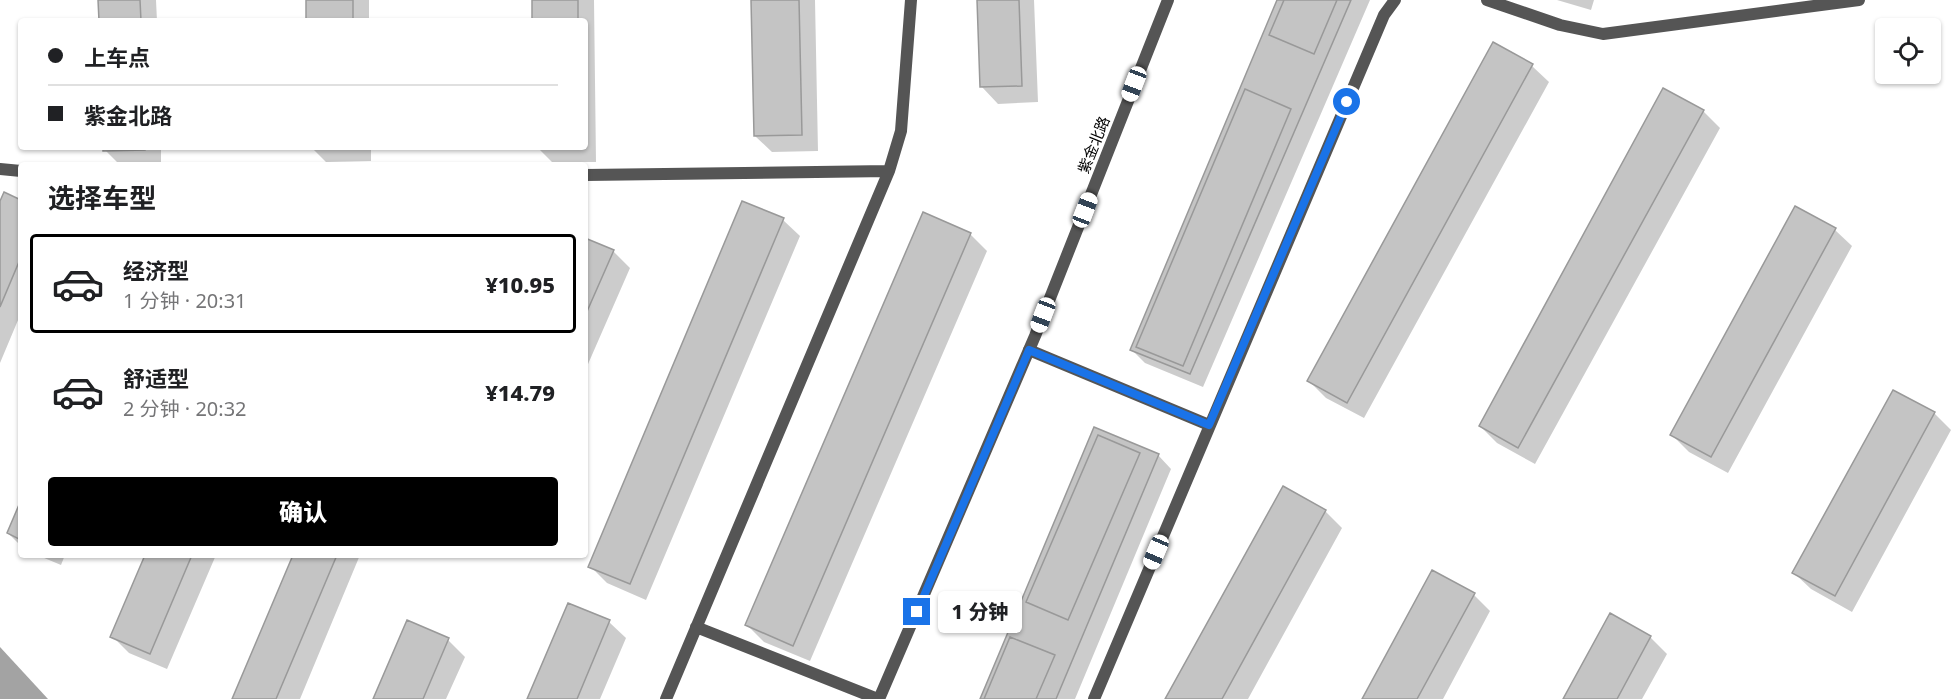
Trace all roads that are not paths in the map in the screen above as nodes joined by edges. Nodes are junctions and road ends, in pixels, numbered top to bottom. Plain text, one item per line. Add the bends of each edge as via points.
1 (911, 0) edge
2 (1168, 0) edge
3 (1395, 0) edge
4 (1487, 0) edge
5 (1859, 0) edge
6 (0, 169) edge
7 (18, 171) edge
8 (889, 171) junction
9 (588, 175) edge
10 (1029, 350) junction
11 (1209, 425) junction
12 (696, 627) junction
13 (666, 699) edge
14 (879, 699) edge
15 (1094, 699) edge

1 - 8 street via 901,130
2 - 10 street, 紫金北路
3 - 11 street via 1384,15
4 - 5 street via 1560,25 1603,34
6 - 7 street
8 - 9 street
8 - 12 street
10 - 11 street
10 - 14 street, 紫金北路
11 - 15 street
12 - 13 street
12 - 14 street

